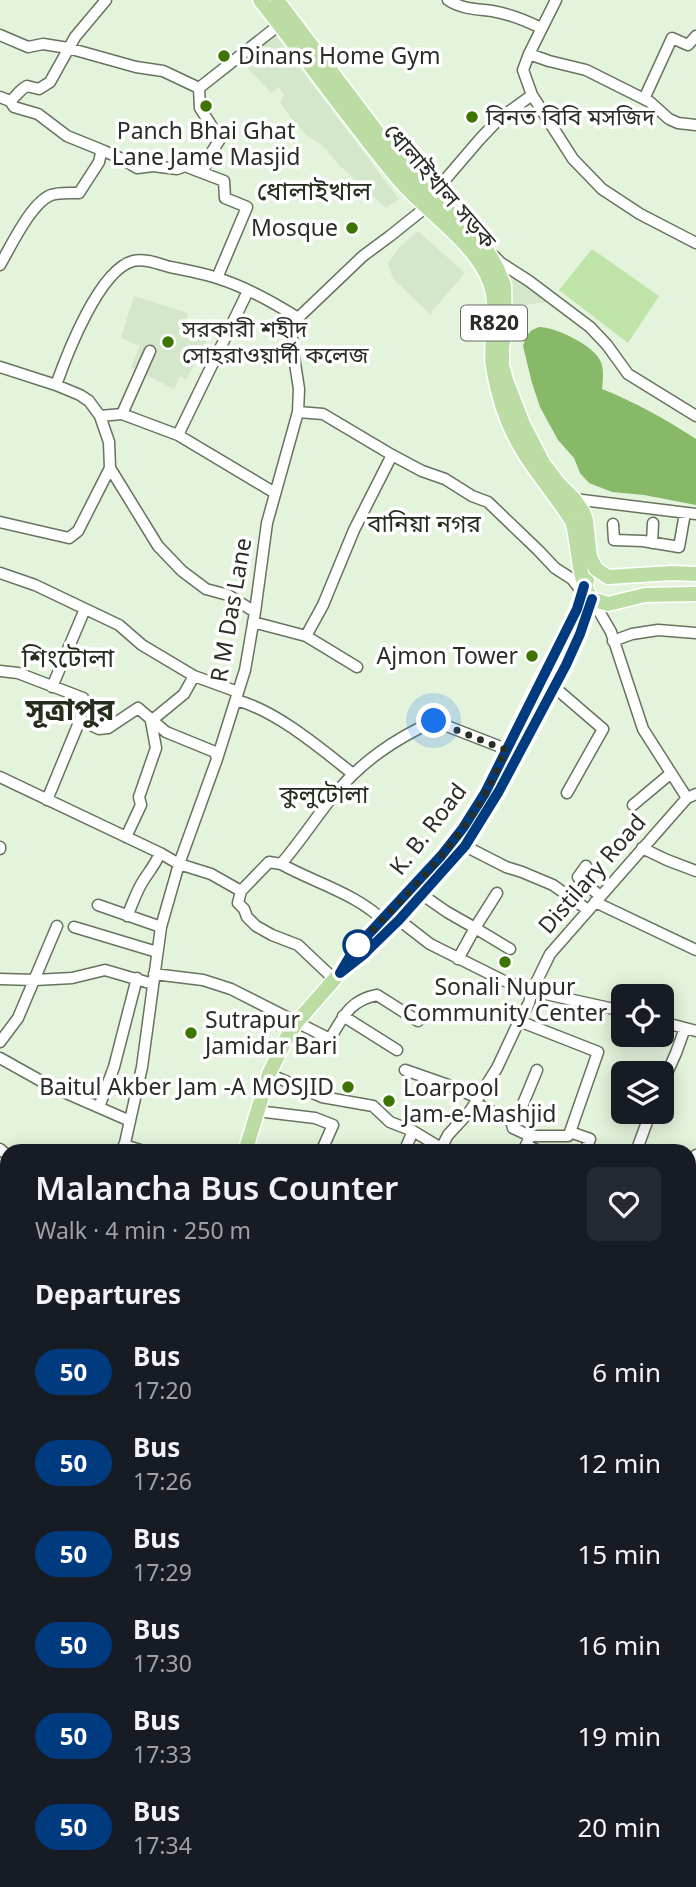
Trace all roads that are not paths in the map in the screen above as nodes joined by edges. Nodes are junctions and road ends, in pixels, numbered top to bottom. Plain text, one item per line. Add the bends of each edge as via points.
1 (106, 0) edge
2 (260, 0) edge
3 (448, 0) edge
4 (556, 0) edge
5 (284, 3) edge
6 (474, 5) edge
7 (279, 25) junction
8 (541, 28) junction
9 (0, 36) edge
10 (696, 36) edge
11 (68, 48) junction
12 (310, 54) junction
13 (529, 54) junction
14 (199, 88) junction
15 (532, 95) junction
16 (5, 99) edge
17 (644, 99) junction
18 (696, 125) edge
19 (104, 151) junction
20 (203, 173) junction
21 (428, 201) junction
22 (466, 237) junction
23 (0, 239) edge
24 (696, 243) edge
25 (12, 244) junction
26 (483, 244) junction
27 (0, 265) edge
28 (217, 278) junction
29 (248, 290) junction
30 (298, 318) junction
31 (150, 351) dead end
32 (0, 367) edge
33 (56, 385) junction
34 (298, 412) junction
35 (122, 414) junction
36 (100, 416) junction
37 (696, 416) edge
38 (178, 435) junction
39 (392, 456) junction
40 (110, 468) junction
41 (275, 493) junction
42 (574, 499) junction
43 (690, 514) edge
44 (0, 522) edge
45 (653, 523) dead end
46 (613, 524) dead end
47 (652, 543) junction
48 (596, 569) junction
49 (0, 573) edge
50 (696, 574) edge
51 (644, 575) junction
52 (586, 592) junction
53 (696, 594) edge
54 (645, 595) junction
55 (85, 609) junction
56 (582, 611) junction
57 (254, 617) junction
58 (696, 633) edge
59 (306, 636) junction
60 (613, 640) junction
61 (357, 667) dead end
62 (0, 671) edge
63 (194, 677) junction
64 (553, 686) junction
65 (52, 687) junction
66 (237, 696) junction
67 (80, 720) junction
68 (151, 721) junction
69 (506, 750) junction
70 (217, 759) junction
71 (670, 774) junction
72 (0, 777) edge
73 (350, 777) junction
74 (567, 793) dead end
75 (691, 796) edge
76 (47, 800) junction
77 (633, 805) dead end
78 (126, 837) junction
79 (465, 846) junction
80 (642, 848) junction
81 (160, 853) junction
82 (179, 864) junction
83 (281, 864) junction
84 (586, 866) dead end
85 (696, 870) edge
86 (241, 891) junction
87 (497, 893) dead end
88 (421, 894) junction
89 (594, 902) junction
90 (98, 905) dead end
91 (127, 916) junction
92 (391, 922) junction
93 (57, 926) dead end
94 (75, 927) dead end
95 (161, 927) junction
96 (475, 928) junction
97 (510, 949) dead end
98 (696, 950) edge
99 (157, 952) junction
100 (458, 959) junction
101 (337, 976) junction
102 (137, 978) junction
103 (0, 979) edge
104 (154, 979) junction
105 (35, 981) junction
106 (532, 991) junction
107 (611, 1009) edge
108 (343, 1016) junction
109 (418, 1021) dead end
110 (519, 1021) junction
111 (296, 1023) junction
112 (674, 1025) edge
113 (691, 1030) edge
114 (0, 1042) edge
115 (397, 1050) dead end
116 (0, 1058) edge
117 (672, 1061) edge
118 (405, 1070) dead end
119 (537, 1070) dead end
120 (269, 1074) junction
121 (476, 1101) junction
122 (99, 1107) junction
123 (257, 1111) junction
124 (130, 1121) junction
125 (646, 1124) edge
126 (513, 1128) junction
127 (413, 1130) junction
128 (570, 1132) junction
129 (124, 1144) edge
130 (247, 1144) edge
131 (325, 1144) edge
132 (407, 1144) edge
133 (432, 1144) edge
134 (443, 1144) edge
135 (527, 1144) edge
136 (588, 1144) edge
137 (639, 1144) edge

1 - 11 street
2 - 7 main road, ধোলাইখাল সড়ক / R820
3 - 6 street
4 - 8 street
5 - 12 main road, ধোলাইখাল সড়ক / R820
6 - 8 street
7 - 12 main road, ধোলাইখাল সড়ক / R820
7 - 14 street
8 - 13 street
9 - 11 street via 28,47
10 - 17 street via 688,45 672,38
11 - 14 street via 163,71
11 - 16 street via 50,82 39,89 27,86 15,98
12 - 21 main road, ধোলাইখাল সড়ক / R820
13 - 15 street via 523,71
13 - 17 street via 586,70
14 - 20 street via 200,108 220,139
15 - 21 street via 499,119
15 - 24 street via 573,159 602,189
16 - 19 street via 14,107 38,114 67,136
17 - 18 street via 669,119
19 - 20 street via 137,168 185,166
19 - 25 street via 79,193 54,193 42,200
20 - 28 street via 224,181 225,198 247,207
21 - 22 main road, ধোলাইখাল সড়ক / R820
21 - 30 street
22 - 26 main road, ধোলাইখাল সড়ক / R820
22 - 52 main road, ধোলাইখাল সড়ক / R820 via 490,283 495,309 492,363 508,422 572,521
23 - 25 street
25 - 27 street
26 - 37 street via 501,263 590,327 628,374
26 - 42 main road, ধোলাইখাল সড়ক / R820 via 504,285 502,365 506,380 543,463
28 - 29 street
28 - 33 street via 147,261 125,265 97,294
29 - 30 street
29 - 38 street
30 - 34 street, R M Das Lane via 292,344
31 - 35 street
32 - 33 street
33 - 36 street via 86,398
34 - 39 street via 323,414
34 - 41 street, R M Das Lane
35 - 36 street
35 - 38 street
36 - 40 street via 109,442
38 - 41 street
39 - 52 street via 488,502
39 - 59 street
40 - 44 street via 78,531 69,538
40 - 57 street via 169,559 206,589 229,595
41 - 57 street, R M Das Lane
42 - 43 street
42 - 48 main road, ধোলাইখাল সড়ক / R820 via 586,520
43 - 47 street via 679,547
45 - 47 street
46 - 47 street via 614,540
48 - 51 main road via 608,577
48 - 52 main road
49 - 55 street
50 - 51 main road
51 - 54 main road
52 - 54 main road via 608,604
52 - 56 main road, K. B. Road
52 - 60 street
53 - 54 main road
55 - 63 street via 119,625
55 - 65 street
56 - 64 main road, K. B. Road via 571,653
56 - 69 main road, K. B. Road
57 - 59 street
57 - 66 street, R M Das Lane
58 - 60 street via 658,630
59 - 61 street
60 - 71 street via 643,729
62 - 65 street
63 - 66 street
63 - 68 street via 184,694
64 - 74 street via 603,729
64 - 79 main road, K. B. Road
65 - 67 street via 83,698
66 - 70 street, R M Das Lane
66 - 73 street via 316,744
67 - 68 street via 108,728 138,708
67 - 76 street
68 - 70 street via 215,752
68 - 78 street via 156,748 139,797 141,805
69 - 73 street via 434,721 376,754
69 - 92 main road, K. B. Road via 463,828
70 - 82 street, R M Das Lane
71 - 75 street
71 - 77 street
72 - 76 street
73 - 83 street
75 - 80 street, Distilary Road
76 - 78 street
78 - 81 street
79 - 88 main road, K. B. Road
79 - 89 street
80 - 85 street
80 - 89 street, Distilary Road
81 - 82 street
81 - 91 street
82 - 86 street via 211,874
82 - 95 street, R M Das Lane
83 - 86 street via 269,862
83 - 92 street
84 - 89 street via 578,877
86 - 101 street via 238,903 257,926 298,945
87 - 96 street
88 - 92 main road, K. B. Road
88 - 96 street
89 - 98 street
89 - 106 street, Distilary Road via 550,954
90 - 91 street
91 - 95 street
92 - 100 street
92 - 101 main road, K. B. Road via 363,955
93 - 105 street
94 - 99 street
95 - 99 street, R M Das Lane
96 - 97 street
96 - 100 street
99 - 104 street, R M Das Lane
100 - 106 street
101 - 111 main road, K. B. Road
102 - 104 street
102 - 105 street via 105,970
102 - 122 street
103 - 105 street
104 - 111 street via 203,980 252,998
104 - 124 street, R M Das Lane
105 - 114 street via 18,1018
106 - 107 street
106 - 110 street, Distilary Road
108 - 109 street via 362,998 377,995
108 - 111 street via 330,1039
108 - 115 street
110 - 121 street, Distilary Road
110 - 128 street via 598,1052
111 - 120 main road, K. B. Road
112 - 113 street
113 - 117 street
116 - 122 street
118 - 121 street
119 - 126 street
120 - 123 main road, K. B. Road
120 - 127 street via 322,1097 373,1106 390,1122
121 - 126 street via 511,1121
121 - 134 street, Distilary Road
122 - 124 street
123 - 130 main road, K. B. Road
123 - 131 street via 315,1118 333,1125
124 - 129 street, R M Das Lane
125 - 137 street
126 - 135 street
127 - 132 street
127 - 133 street
128 - 135 street
128 - 136 street via 590,1139

